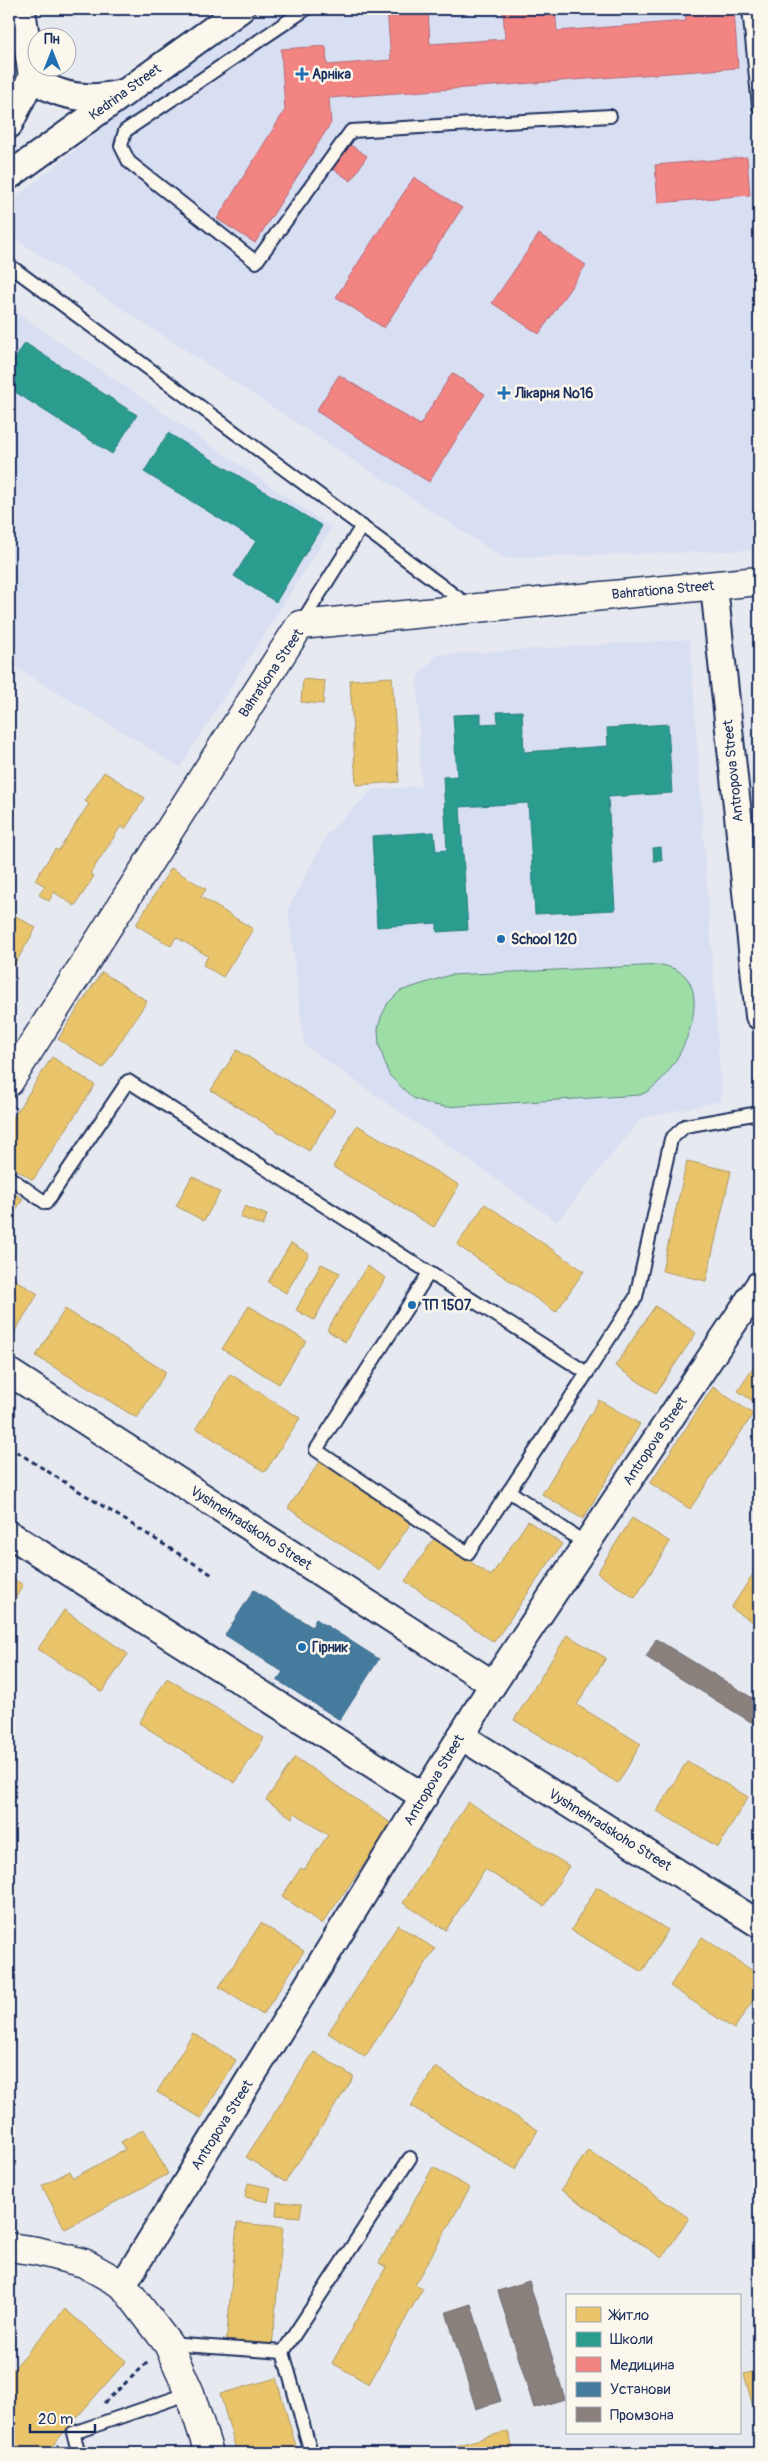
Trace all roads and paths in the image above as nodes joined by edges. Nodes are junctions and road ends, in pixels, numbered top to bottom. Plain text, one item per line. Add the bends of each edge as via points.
1 (16, 9) edge
2 (241, 9) edge
3 (306, 9) edge
4 (750, 9) edge
5 (9, 10) edge
6 (28, 50) edge
7 (32, 78) edge
8 (33, 78) edge
9 (125, 92) junction
10 (759, 107) edge
11 (610, 116) dead end
12 (9, 125) edge
13 (9, 176) edge
14 (9, 265) edge
15 (362, 526) junction
16 (759, 581) edge
17 (714, 586) junction
18 (473, 608) junction
19 (300, 625) junction
20 (759, 1016) edge
21 (9, 1082) edge
22 (759, 1113) edge
23 (9, 1177) edge
24 (429, 1273) junction
25 (759, 1285) edge
26 (9, 1372) edge
27 (588, 1373) junction
28 (9, 1447) edge
29 (509, 1491) junction
30 (9, 1534) edge
31 (586, 1544) junction
32 (214, 1576) dead end
33 (493, 1684) junction
34 (461, 1736) junction
35 (424, 1797) junction
36 (759, 1924) edge
37 (410, 2158) dead end
38 (9, 2247) edge
39 (123, 2285) junction
40 (168, 2344) junction
41 (283, 2352) junction
42 (190, 2393) junction
43 (100, 2407) dead end
44 (73, 2433) junction
45 (50, 2453) edge
46 (79, 2453) edge
47 (209, 2453) edge
48 (311, 2453) edge

1 - 5 lane
1 - 6 street via 23,17
2 - 9 street, Kedrina Street
3 - 11 lane via 125,131 121,146 129,162 256,262 351,131
4 - 10 lane
7 - 12 street
8 - 9 street via 44,87 70,96 100,98
9 - 13 street, Kedrina Street
14 - 15 lane
15 - 18 lane
15 - 19 lane
16 - 17 street, Bahrationa Street
17 - 18 street, Bahrationa Street
17 - 20 street, Antropova Street
18 - 19 street, Bahrationa Street
19 - 21 street, Bahrationa Street
22 - 27 lane via 685,1126 671,1139 636,1297
23 - 24 lane via 46,1203 128,1081
24 - 27 lane
24 - 29 lane via 316,1450 468,1553
25 - 31 street, Antropova Street
26 - 33 street, Vyshnehradskoho Street
27 - 29 lane
28 - 32 path
29 - 31 lane
30 - 35 street
31 - 33 street, Antropova Street
33 - 34 street, Antropova Street
34 - 35 street, Antropova Street
34 - 36 street, Vyshnehradskoho Street
35 - 39 street, Antropova Street
37 - 41 lane
38 - 39 street via 84,2263
39 - 40 street
40 - 41 lane
40 - 42 street
40 - 43 path
41 - 48 lane
42 - 44 lane
42 - 47 street
44 - 45 path
44 - 46 lane

